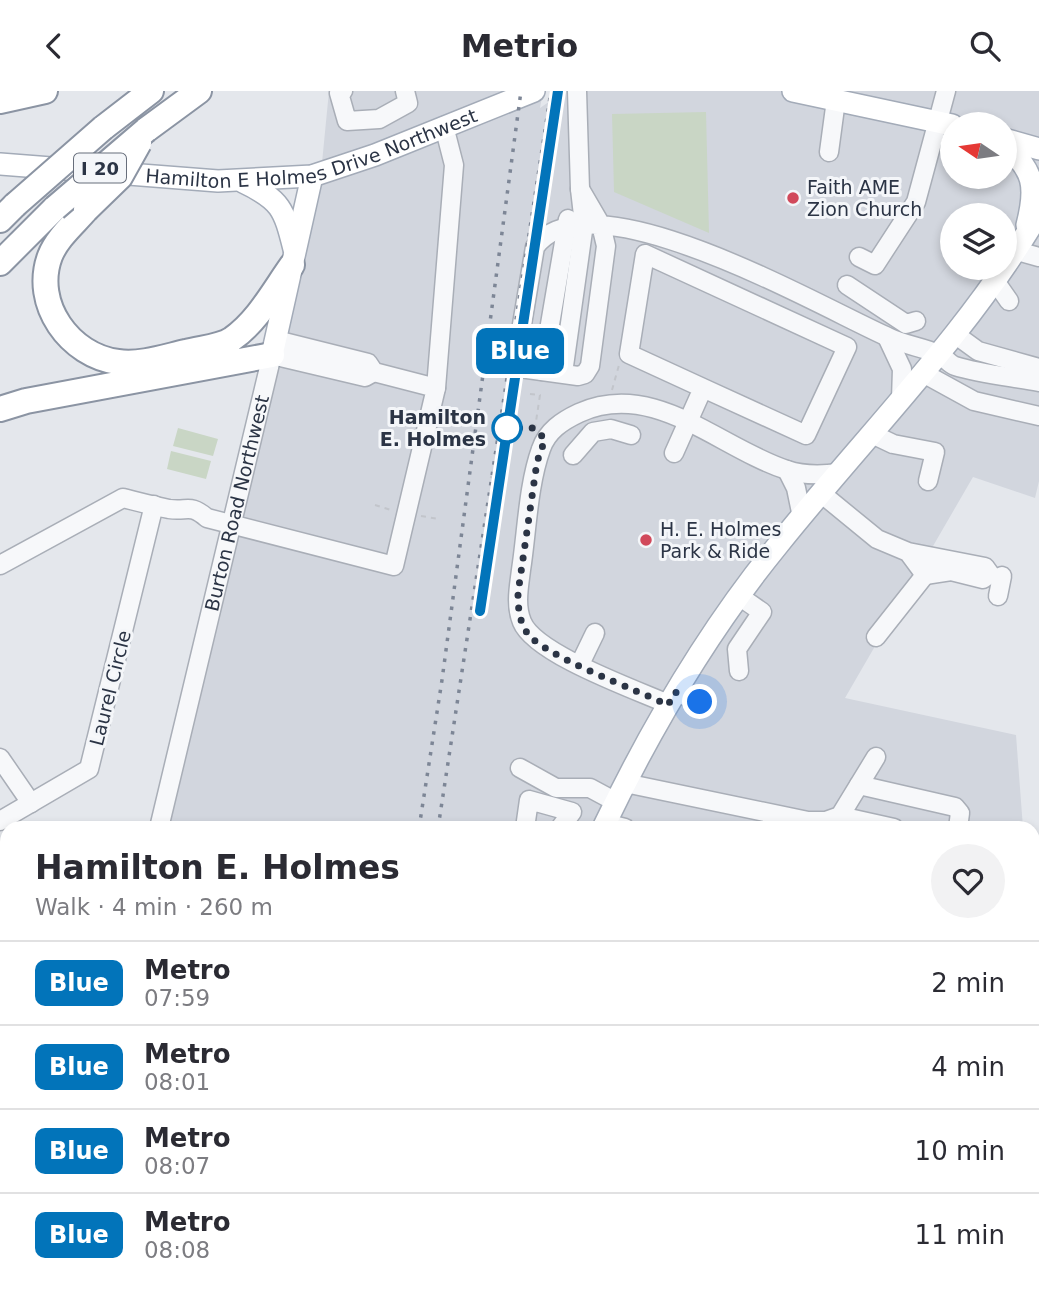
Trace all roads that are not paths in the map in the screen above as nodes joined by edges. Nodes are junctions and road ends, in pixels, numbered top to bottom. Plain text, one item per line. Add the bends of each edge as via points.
1 (45, 91) edge
2 (151, 91) edge
3 (199, 91) edge
4 (343, 91) edge
5 (405, 91) edge
6 (534, 91) edge
7 (577, 91) edge
8 (793, 91) edge
9 (946, 91) edge
10 (831, 96) edge
11 (0, 101) edge
12 (945, 112) edge
13 (379, 119) junction
14 (940, 122) edge
15 (444, 127) junction
16 (146, 130) junction
17 (940, 134) edge
18 (1017, 144) edge
19 (1039, 149) edge
20 (387, 151) junction
21 (829, 152) dead end
22 (1017, 154) edge
23 (0, 165) edge
24 (926, 166) junction
25 (312, 176) junction
26 (940, 176) edge
27 (241, 182) junction
28 (580, 189) junction
29 (5, 213) edge
30 (1039, 214) edge
31 (593, 224) junction
32 (565, 225) junction
33 (1020, 246) junction
34 (1017, 249) edge
35 (859, 257) dead end
36 (1039, 257) edge
37 (293, 259) junction
38 (0, 263) edge
39 (988, 280) edge
40 (993, 280) edge
41 (847, 285) dead end
42 (1009, 301) dead end
43 (916, 320) dead end
44 (956, 335) junction
45 (887, 337) junction
46 (230, 341) junction
47 (274, 347) junction
48 (939, 354) junction
49 (966, 367) junction
50 (1039, 368) edge
51 (542, 371) junction
52 (563, 373) junction
53 (923, 373) junction
54 (1039, 382) edge
55 (436, 388) junction
56 (703, 388) junction
57 (955, 391) junction
58 (901, 399) junction
59 (0, 409) edge
60 (1039, 416) edge
61 (688, 422) junction
62 (872, 434) junction
63 (631, 435) dead end
64 (674, 453) dead end
65 (573, 454) dead end
66 (786, 470) junction
67 (839, 473) junction
68 (928, 481) dead end
69 (822, 494) junction
70 (154, 505) junction
71 (802, 517) junction
72 (231, 525) junction
73 (908, 552) junction
74 (0, 565) edge
75 (925, 575) junction
76 (1002, 576) dead end
77 (739, 596) junction
78 (998, 596) dead end
79 (594, 633) dead end
80 (712, 634) junction
81 (876, 638) dead end
82 (737, 649) junction
83 (580, 664) junction
84 (740, 671) dead end
85 (671, 698) junction
86 (700, 702) dead end
87 (876, 757) dead end
88 (0, 758) edge
89 (520, 768) dead end
90 (859, 785) junction
91 (620, 792) junction
92 (31, 803) junction
93 (840, 815) junction
94 (0, 821) edge
95 (161, 821) edge
96 (526, 821) edge
97 (566, 821) edge
98 (612, 821) edge
99 (865, 821) edge
100 (959, 821) edge

1 - 11 highway
2 - 29 highway, I 20, bridge
3 - 16 highway, I 20
4 - 13 street via 339,93 347,121
5 - 13 street via 408,103
6 - 15 main road, Hamilton E Holmes Drive Northwest
7 - 28 street
8 - 10 main road
9 - 12 street
10 - 14 main road
10 - 21 street
13 - 20 street
15 - 20 main road, Hamilton E Holmes Drive Northwest
15 - 55 street via 454,165
16 - 38 highway, I 20, bridge via 55,208
16 - 46 highway, bridge via 120,177 54,248 47,274 52,311 73,342 103,359 131,363
17 - 24 street
18 - 19 main road
20 - 25 main road, Hamilton E Holmes Drive Northwest
22 - 33 main road via 1031,175 1034,199
23 - 27 main road, Hamilton E Holmes Drive Northwest
24 - 26 street
24 - 35 street via 916,202 875,265
25 - 27 main road, Hamilton E Holmes Drive Northwest
25 - 37 main road, Burton Road Northwest
27 - 37 main road via 277,202 285,214
28 - 31 street
28 - 32 street
30 - 33 main road
31 - 32 street
31 - 45 street via 654,234 693,247
31 - 52 street
31 - 52 street via 606,246 590,366 578,376
32 - 51 street
32 - 51 street via 535,247 516,359 520,368
33 - 34 main road
33 - 36 street
37 - 46 highway via 254,319
37 - 47 main road, Burton Road Northwest
39 - 44 main road
40 - 42 street
41 - 43 street via 896,319 906,324
44 - 48 main road
44 - 50 street via 978,351
45 - 48 street
45 - 58 street via 902,369
46 - 47 highway via 257,337
47 - 55 street via 368,363 374,372
47 - 59 highway
47 - 72 street, Burton Road Northwest
48 - 49 street via 954,366
48 - 53 main road
49 - 54 street
49 - 57 street
51 - 52 street
53 - 57 street
53 - 58 main road
55 - 72 street via 394,566
56 - 56 street via 806,435 847,347 645,254 629,354
56 - 61 street
57 - 60 street via 974,401
58 - 62 main road
61 - 64 street
61 - 66 street
61 - 83 street via 651,407 609,405 566,419 545,439 537,462 518,608 529,634 539,644
62 - 67 main road
62 - 68 street via 893,444 935,452
63 - 65 street via 611,429 593,432
66 - 67 street
66 - 71 street via 796,488
67 - 69 main road
69 - 71 main road
69 - 73 street via 877,539
70 - 72 street via 174,510 182,519 207,518
70 - 74 street via 124,498
70 - 92 street, Laurel Circle via 89,769
71 - 77 main road
72 - 95 street, Burton Road Northwest
73 - 75 street
73 - 75 street via 952,565
75 - 81 street
76 - 78 street
77 - 80 main road
77 - 82 street via 762,612
79 - 83 street
80 - 82 street
80 - 85 main road
82 - 84 street
83 - 85 street
85 - 86 street
85 - 91 main road
87 - 90 street
88 - 92 street
89 - 91 street via 556,788
90 - 93 street
90 - 100 street via 955,807
91 - 93 street via 808,821
91 - 98 main road
92 - 94 street, Laurel Circle
93 - 99 street
96 - 97 street via 530,800 572,812

